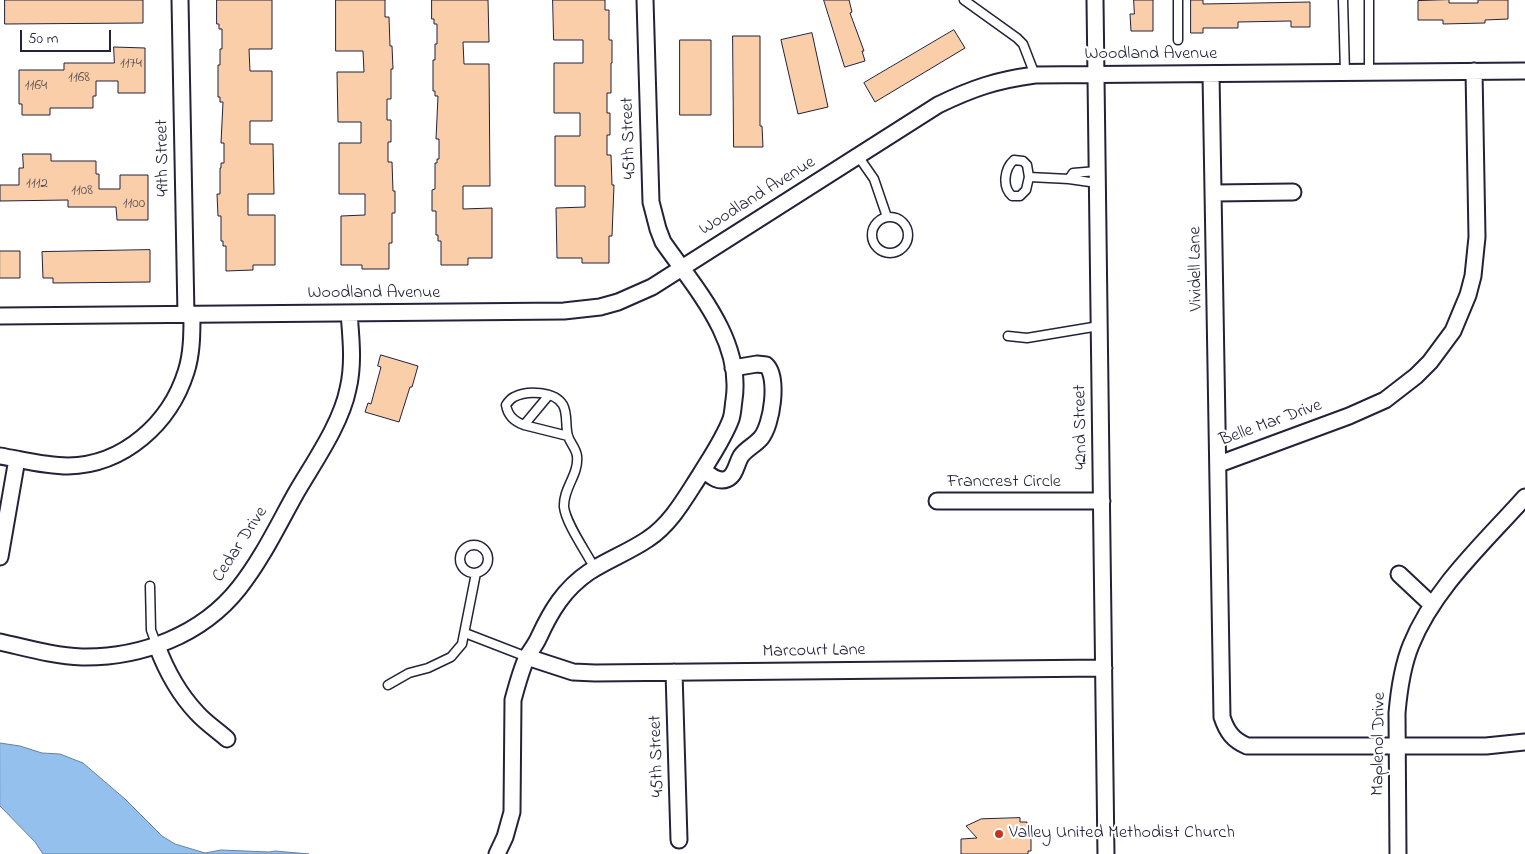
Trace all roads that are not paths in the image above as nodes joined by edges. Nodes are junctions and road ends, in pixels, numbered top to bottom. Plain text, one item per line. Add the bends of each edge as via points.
1 (180, 0) edge
2 (645, 0) edge
3 (964, 0) edge
4 (1095, 0) edge
5 (1178, 0) edge
6 (1343, 0) edge
7 (1369, 0) edge
8 (1178, 40) dead end
9 (1474, 71) junction
10 (1525, 71) edge
11 (1345, 72) junction
12 (1369, 72) junction
13 (1096, 74) junction
14 (1212, 74) junction
15 (1035, 75) junction
16 (858, 156) junction
17 (1097, 177) junction
18 (1029, 178) junction
19 (1069, 179) junction
20 (1293, 192) dead end
21 (1214, 193) junction
22 (887, 217) junction
23 (681, 268) junction
24 (349, 313) junction
25 (189, 315) junction
26 (0, 316) edge
27 (1099, 326) junction
28 (1008, 336) dead end
29 (733, 368) junction
30 (549, 395) junction
31 (524, 426) junction
32 (568, 436) junction
33 (0, 456) edge
34 (17, 459) junction
35 (1219, 464) junction
36 (703, 470) junction
37 (1525, 497) edge
38 (1102, 501) junction
39 (937, 502) dead end
40 (0, 557) edge
41 (595, 569) junction
42 (476, 573) dead end
43 (1399, 574) dead end
44 (150, 586) dead end
45 (1432, 605) junction
46 (465, 633) junction
47 (0, 642) edge
48 (156, 646) junction
49 (527, 657) junction
50 (1104, 668) junction
51 (674, 672) junction
52 (388, 685) dead end
53 (227, 739) dead end
54 (1525, 742) edge
55 (1397, 746) junction
56 (679, 840) dead end
57 (496, 854) edge
58 (1106, 854) edge
59 (1398, 854) edge

1 - 25 street, 49th Street
2 - 23 street, 45th Street via 651,202 663,242
3 - 15 lane via 1023,44
4 - 13 street, 42nd Street
5 - 8 lane
6 - 11 lane
7 - 12 lane
9 - 10 street, Woodland Avenue
9 - 12 street, Woodland Avenue
9 - 35 street, Belle Mar Drive via 1477,237 1473,276 1453,331 1430,362 1385,400
11 - 12 street, Woodland Avenue
11 - 14 street, Woodland Avenue
13 - 14 street, Woodland Avenue
13 - 15 street, Woodland Avenue
13 - 17 street, 42nd Street
14 - 21 street, Vividell Lane
15 - 16 street, Woodland Avenue via 970,90 938,105
16 - 22 lane via 874,179
16 - 23 street, Woodland Avenue
17 - 19 lane
17 - 19 lane via 1073,173
17 - 27 street, 42nd Street
18 - 18 lane via 1026,190 1020,196 1012,196 1006,191 1009,165 1014,160 1027,165
18 - 19 lane
20 - 21 street
21 - 35 street, Vividell Lane
22 - 22 lane via 874,226 873,240 878,249 894,253 908,240 907,228 899,219
23 - 24 street, Woodland Avenue via 652,287 600,307 564,311
23 - 29 street, 45th Street via 720,325
24 - 25 street, Woodland Avenue
24 - 48 street, Cedar Drive via 352,362 346,398 337,421 261,555 239,588 210,616 177,638
25 - 26 street, Woodland Avenue
25 - 34 street, 49th Street via 191,343 187,370 178,395 163,418 144,437 121,452 96,462 69,466
27 - 28 lane via 1026,338
27 - 38 street, 42nd Street
29 - 36 street, 45th Street via 735,391 731,418
29 - 36 street via 757,364 766,365 771,370 773,390 766,429 740,457 732,475 726,480 718,480
30 - 31 lane
30 - 31 lane via 522,394 506,405 511,417
30 - 32 lane via 560,400 564,408
31 - 32 lane
32 - 41 lane via 577,455 577,466 564,496 564,509
33 - 34 street, 49th Street
34 - 40 street
35 - 55 street, Belle Mar Drive via 1222,717 1227,731 1237,742 1247,746
36 - 41 street, 45th Street via 673,516 658,531
37 - 45 street, Maplenol Drive
38 - 39 street, Francrest Circle
38 - 50 street, 42nd Street
41 - 49 street, 45th Street via 571,586 555,604
42 - 46 lane
43 - 45 street
44 - 48 lane via 151,630
45 - 55 street, Maplenol Drive via 1410,647 1404,668 1397,712
46 - 49 lane
46 - 52 lane via 462,644 450,657
47 - 48 street, Cedar Drive via 82,657 120,655
48 - 53 street via 185,699
49 - 51 street, Marcourt Lane via 573,672
49 - 57 street, 45th Street via 514,700 512,812
50 - 51 street, Marcourt Lane
50 - 58 street, 42nd Street
51 - 56 street, 45th Street
54 - 55 street via 1486,746
55 - 59 street, Maplenol Drive

